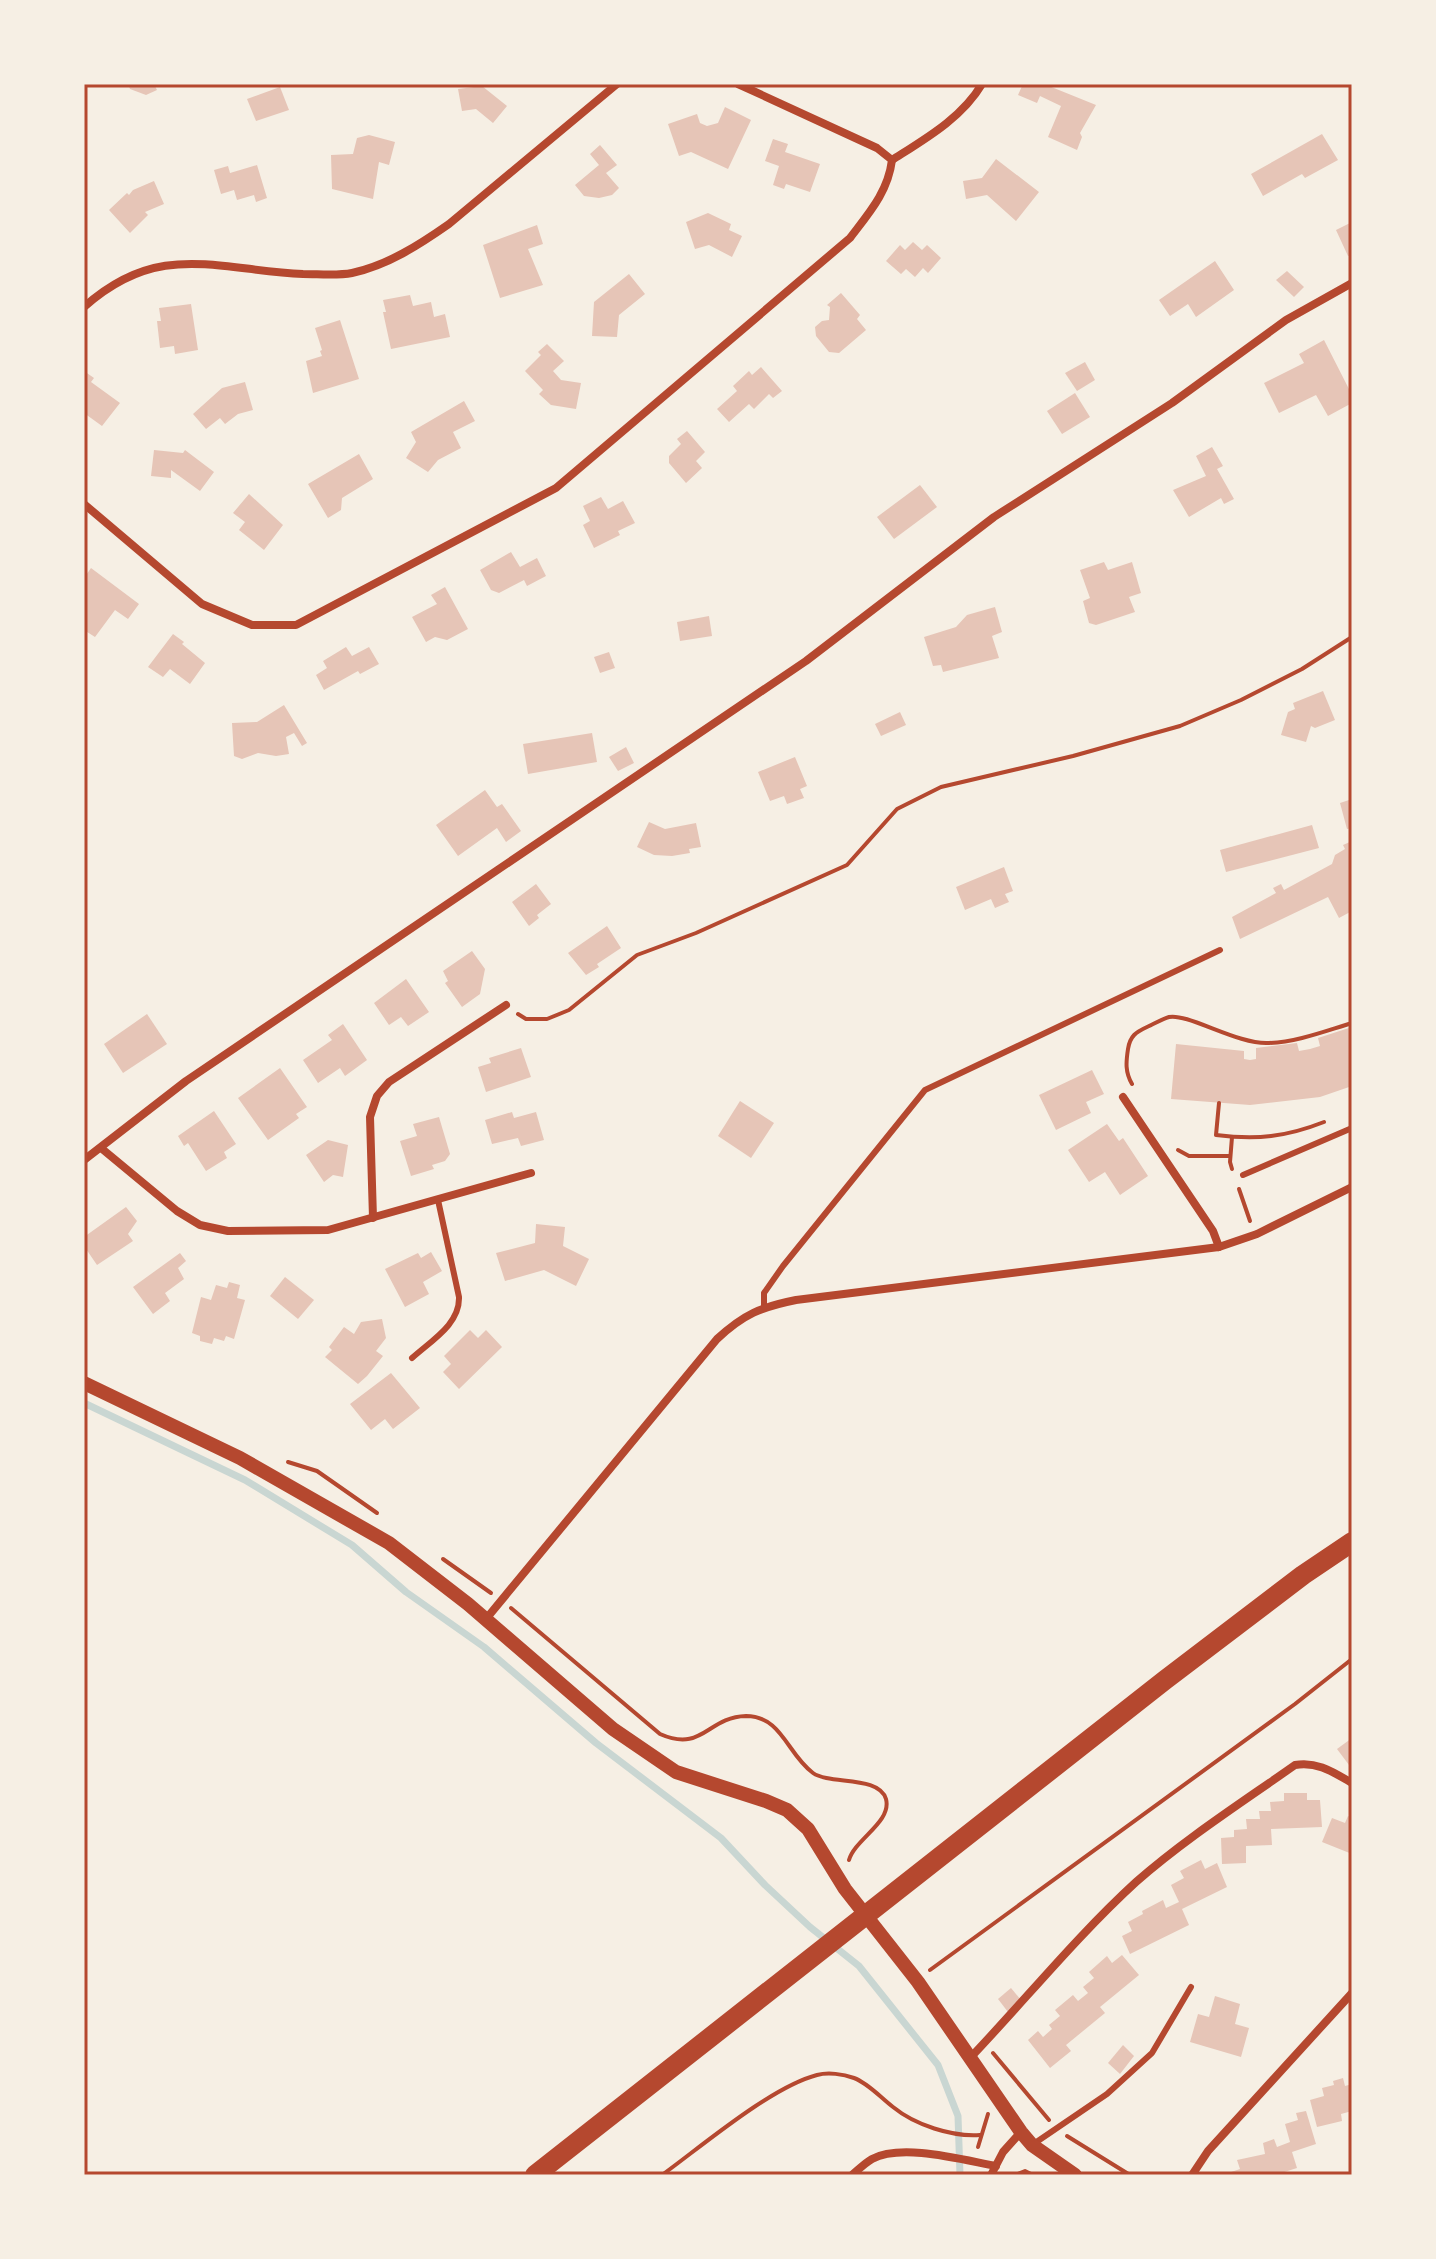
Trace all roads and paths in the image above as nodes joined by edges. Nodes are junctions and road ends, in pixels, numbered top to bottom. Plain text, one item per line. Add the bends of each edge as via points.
1 (617, 84) edge
2 (738, 84) edge
3 (982, 84) edge
4 (892, 160) junction
5 (1352, 283) edge
6 (84, 307) edge
7 (84, 504) edge
8 (1352, 637) edge
9 (1220, 950) dead end
10 (506, 1005) joint
11 (1352, 1023) edge
12 (1137, 1092) dead end
13 (1123, 1097) dead end
14 (1219, 1103) dead end
15 (1337, 1117) dead end
16 (1352, 1128) edge
17 (101, 1148) junction
18 (1178, 1149) dead end
19 (1230, 1156) dead end
20 (84, 1160) edge
21 (531, 1173) dead end
22 (1243, 1175) dead end
23 (1352, 1187) edge
24 (438, 1200) junction
25 (373, 1218) junction
26 (1219, 1247) junction
27 (764, 1307) junction
28 (412, 1358) dead end
29 (84, 1383) edge
30 (1352, 1542) edge
31 (486, 1619) junction
32 (1352, 1659) edge
33 (1352, 1783) edge
34 (928, 1971) dead end
35 (1191, 1987) dead end
36 (1352, 1993) edge
37 (983, 2045) junction
38 (971, 2057) junction
39 (1019, 2085) dead end
40 (1000, 2102) junction
41 (1021, 2132) junction
42 (980, 2135) junction
43 (1032, 2145) junction
44 (971, 2161) junction
45 (994, 2170) edge
46 (535, 2175) edge
47 (662, 2175) edge
48 (852, 2175) edge
49 (1015, 2175) edge
50 (1033, 2175) edge
51 (1075, 2175) edge
52 (1192, 2175) edge

1 - 6 street via 449,224 385,263 349,274 315,274 182,262 133,274
2 - 4 street via 855,136
3 - 4 street via 945,125
4 - 7 street via 890,178 877,203 850,238 556,488 296,625 252,625 202,604
5 - 17 street via 1286,320 1172,403 994,517 806,661 186,1081
8 - 10 path via 1302,669 1180,726 941,787 897,809 847,865 637,955 569,1010 547,1019 526,1019
9 - 27 lane via 925,1090 783,1266 764,1293
10 - 25 street via 389,1082 377,1096 370,1117
11 - 12 path via 1307,1037 1255,1043 1169,1017 1138,1031 1130,1041 1126,1071
13 - 26 street
14 - 15 path via 1216,1135 1232,1137 1294,1134
16 - 22 lane
17 - 20 street
17 - 25 street via 200,1225 257,1233 328,1230
18 - 19 path via 1189,1156
21 - 24 street
23 - 26 street
24 - 25 street
24 - 28 lane via 459,1309 454,1320
26 - 27 street
27 - 31 street via 737,1320 717,1339
29 - 31 street via 240,1458 389,1543
30 - 46 main road via 1177,1670
31 - 38 street via 613,1729 676,1772 787,1810 808,1829 845,1889
32 - 34 path
33 - 37 street via 1309,1762 1282,1774 1136,1882
35 - 43 lane via 1152,2053 1107,2094
36 - 52 street
37 - 38 street
37 - 39 path via 1001,2059
38 - 40 street
40 - 41 street
40 - 42 path via 988,2114
41 - 43 street
41 - 45 street
42 - 44 path
42 - 47 path via 913,2120 856,2078 820,2074 750,2111
43 - 51 street
44 - 45 street
44 - 48 street via 894,2152 872,2159
49 - 50 path

